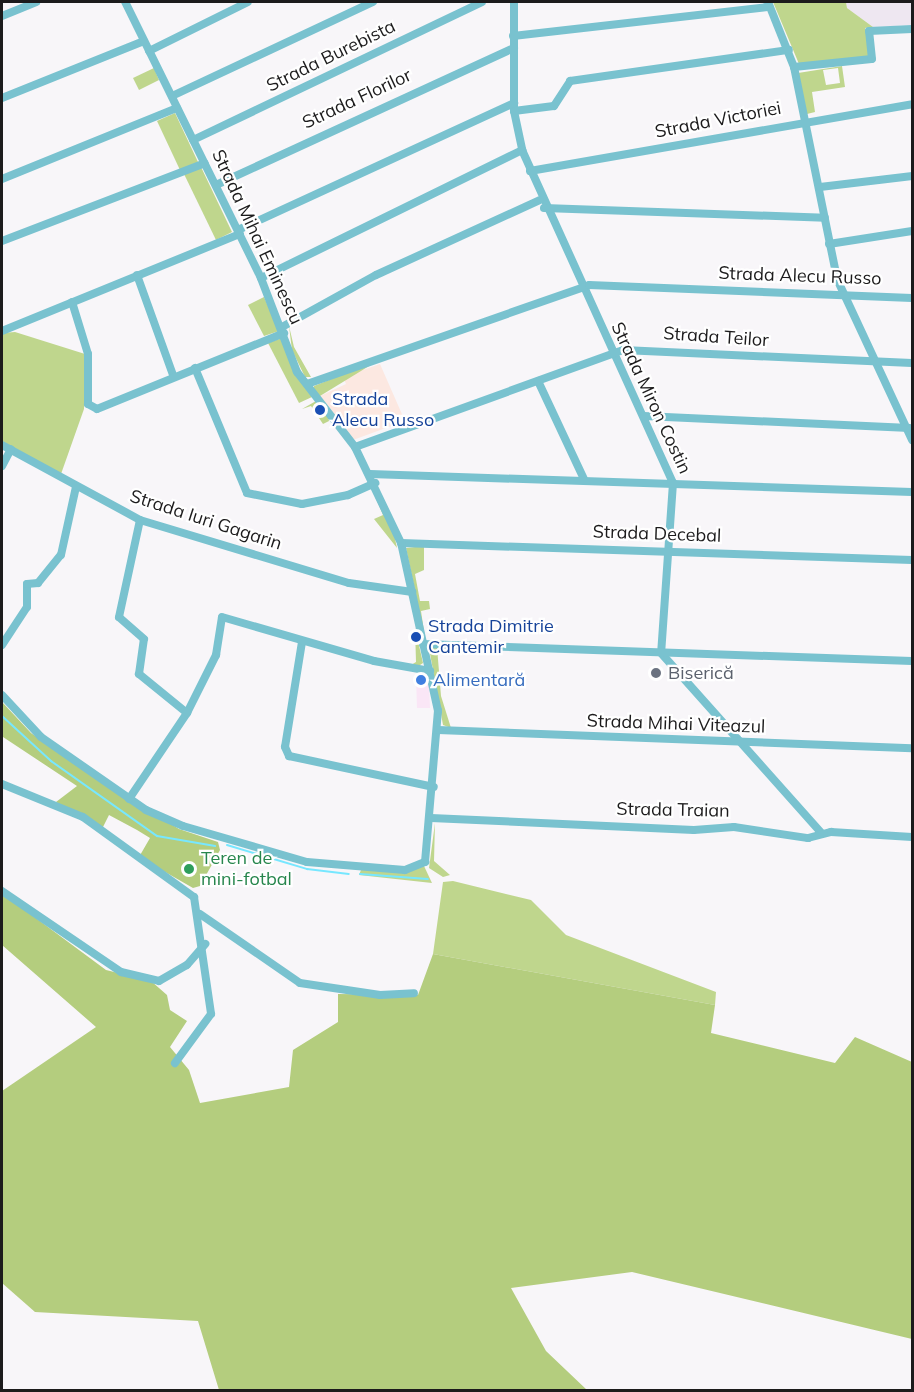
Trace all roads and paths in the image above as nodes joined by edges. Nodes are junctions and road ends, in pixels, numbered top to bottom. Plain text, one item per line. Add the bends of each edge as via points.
1 (36, 2) edge
2 (125, 2) edge
3 (248, 2) edge
4 (372, 2) edge
5 (482, 2) edge
6 (514, 2) edge
7 (769, 4) edge
8 (2, 16) edge
9 (912, 28) edge
10 (513, 36) junction
11 (144, 41) junction
12 (514, 48) junction
13 (789, 50) junction
14 (149, 51) junction
15 (794, 67) junction
16 (172, 96) junction
17 (2, 98) edge
18 (912, 104) edge
19 (514, 107) junction
20 (177, 108) junction
21 (806, 120) junction
22 (194, 140) junction
23 (522, 150) junction
24 (205, 163) junction
25 (530, 171) junction
26 (912, 176) edge
27 (2, 179) edge
28 (216, 185) junction
29 (820, 187) junction
30 (542, 204) junction
31 (825, 218) junction
32 (912, 231) edge
33 (239, 232) junction
34 (2, 241) edge
35 (829, 244) junction
36 (137, 275) junction
37 (261, 278) junction
38 (581, 286) junction
39 (844, 295) junction
40 (912, 298) edge
41 (72, 302) junction
42 (283, 330) junction
43 (2, 331) edge
44 (613, 353) junction
45 (874, 361) junction
46 (912, 363) edge
47 (195, 368) junction
48 (173, 375) junction
49 (538, 381) junction
50 (306, 384) junction
51 (644, 416) junction
52 (910, 428) edge
53 (912, 440) edge
54 (2, 445) edge
55 (355, 447) junction
56 (11, 449) junction
57 (2, 466) edge
58 (370, 474) junction
59 (584, 479) junction
60 (375, 483) junction
61 (672, 483) junction
62 (76, 487) junction
63 (912, 492) edge
64 (140, 519) junction
65 (401, 543) junction
66 (667, 551) junction
67 (912, 560) edge
68 (412, 592) junction
69 (302, 642) junction
70 (423, 644) junction
71 (2, 645) edge
72 (661, 653) junction
73 (912, 661) edge
74 (430, 671) junction
75 (2, 696) edge
76 (187, 713) junction
77 (438, 730) junction
78 (737, 742) junction
79 (912, 748) edge
80 (2, 784) edge
81 (434, 788) junction
82 (129, 799) junction
83 (431, 818) junction
84 (822, 834) junction
85 (912, 837) edge
86 (2, 891) edge
87 (200, 914) junction
88 (205, 944) junction
89 (414, 993) dead end
90 (175, 1063) dead end

1 - 8 street
2 - 11 street, Strada Mihai Eminescu
3 - 14 street
4 - 16 street
5 - 22 street, Strada Burebista
6 - 10 street, Strada Miron Costin
7 - 10 street
7 - 13 street
9 - 15 street via 869,32 872,59
10 - 12 street, Strada Miron Costin
11 - 14 street, Strada Mihai Eminescu
11 - 17 street
12 - 19 street, Strada Miron Costin
12 - 28 street, Strada Florilor
13 - 15 street
13 - 19 street via 570,81 554,106
14 - 16 street, Strada Mihai Eminescu
15 - 21 street
16 - 20 street, Strada Mihai Eminescu
18 - 21 street, Strada Victoriei
19 - 23 street, Strada Miron Costin
19 - 33 street
20 - 22 street, Strada Mihai Eminescu
20 - 27 street
21 - 25 street, Strada Victoriei
21 - 29 street
22 - 24 street, Strada Mihai Eminescu
23 - 25 street, Strada Miron Costin
23 - 37 street
24 - 28 street, Strada Mihai Eminescu
24 - 34 street
25 - 30 street, Strada Miron Costin
26 - 29 street
28 - 33 street, Strada Mihai Eminescu
29 - 31 street
30 - 31 street
30 - 38 street, Strada Miron Costin
30 - 42 street via 376,275
31 - 35 street
32 - 35 street
33 - 36 street
33 - 37 street, Strada Mihai Eminescu
35 - 39 street
36 - 41 street
36 - 48 street
37 - 42 street, Strada Mihai Eminescu
38 - 39 street, Strada Alecu Russo
38 - 44 street, Strada Miron Costin
38 - 50 street, Strada Alecu Russo
39 - 40 street, Strada Alecu Russo
39 - 45 street
41 - 43 street
41 - 48 street via 88,354 91,408
42 - 47 street
42 - 50 street, Strada Mihai Eminescu
44 - 45 street, Strada Teilor via 634,348
44 - 49 street, Strada Teilor
44 - 51 street, Strada Miron Costin
45 - 46 street, Strada Teilor
45 - 52 street
47 - 48 street
47 - 60 street via 239,485 247,493 302,504 348,495
49 - 55 street, Strada Teilor
49 - 59 street
50 - 55 street, Strada Mihai Eminescu
51 - 52 street
51 - 61 street, Strada Miron Costin
52 - 53 street
54 - 56 street, Strada Iuri Gagarin
55 - 58 street, Strada Mihai Eminescu
56 - 57 street
56 - 62 street, Strada Iuri Gagarin
58 - 59 street
58 - 60 street, Strada Mihai Eminescu
59 - 61 street
60 - 65 street, Strada Mihai Eminescu
61 - 63 street
61 - 66 street, Strada Miron Costin
62 - 64 street, Strada Iuri Gagarin
62 - 71 street via 61,555 38,583 26,586 27,607
64 - 68 street, Strada Iuri Gagarin via 349,583
64 - 76 street via 119,617 144,639 139,674
65 - 66 street, Strada Decebal
65 - 68 street, Strada Mihai Eminescu
66 - 67 street, Strada Decebal
66 - 72 street, Strada Miron Costin
68 - 70 street, Strada Mihai Eminescu
69 - 74 street
69 - 76 street via 222,617 216,655
69 - 81 street via 286,753 296,760
70 - 72 street
70 - 74 street, Strada Mihai Eminescu
72 - 73 street
72 - 78 street
74 - 77 street, Strada Mihai Eminescu
75 - 82 street via 41,737
76 - 82 street
77 - 78 street, Strada Mihai Viteazul
77 - 81 street, Strada Mihai Eminescu
78 - 79 street, Strada Mihai Viteazul
78 - 84 street
80 - 87 street via 82,817 132,856 175,878 194,897
81 - 83 street, Strada Mihai Eminescu
82 - 83 street, Strada Mihai Eminescu via 183,826 307,862 405,870 425,861
83 - 84 street, Strada Traian via 694,830 734,827 808,838
84 - 85 street, Strada Traian
86 - 88 street via 121,972 159,981 187,964
87 - 88 street
87 - 89 street via 300,983 380,995
88 - 90 street via 211,1014

